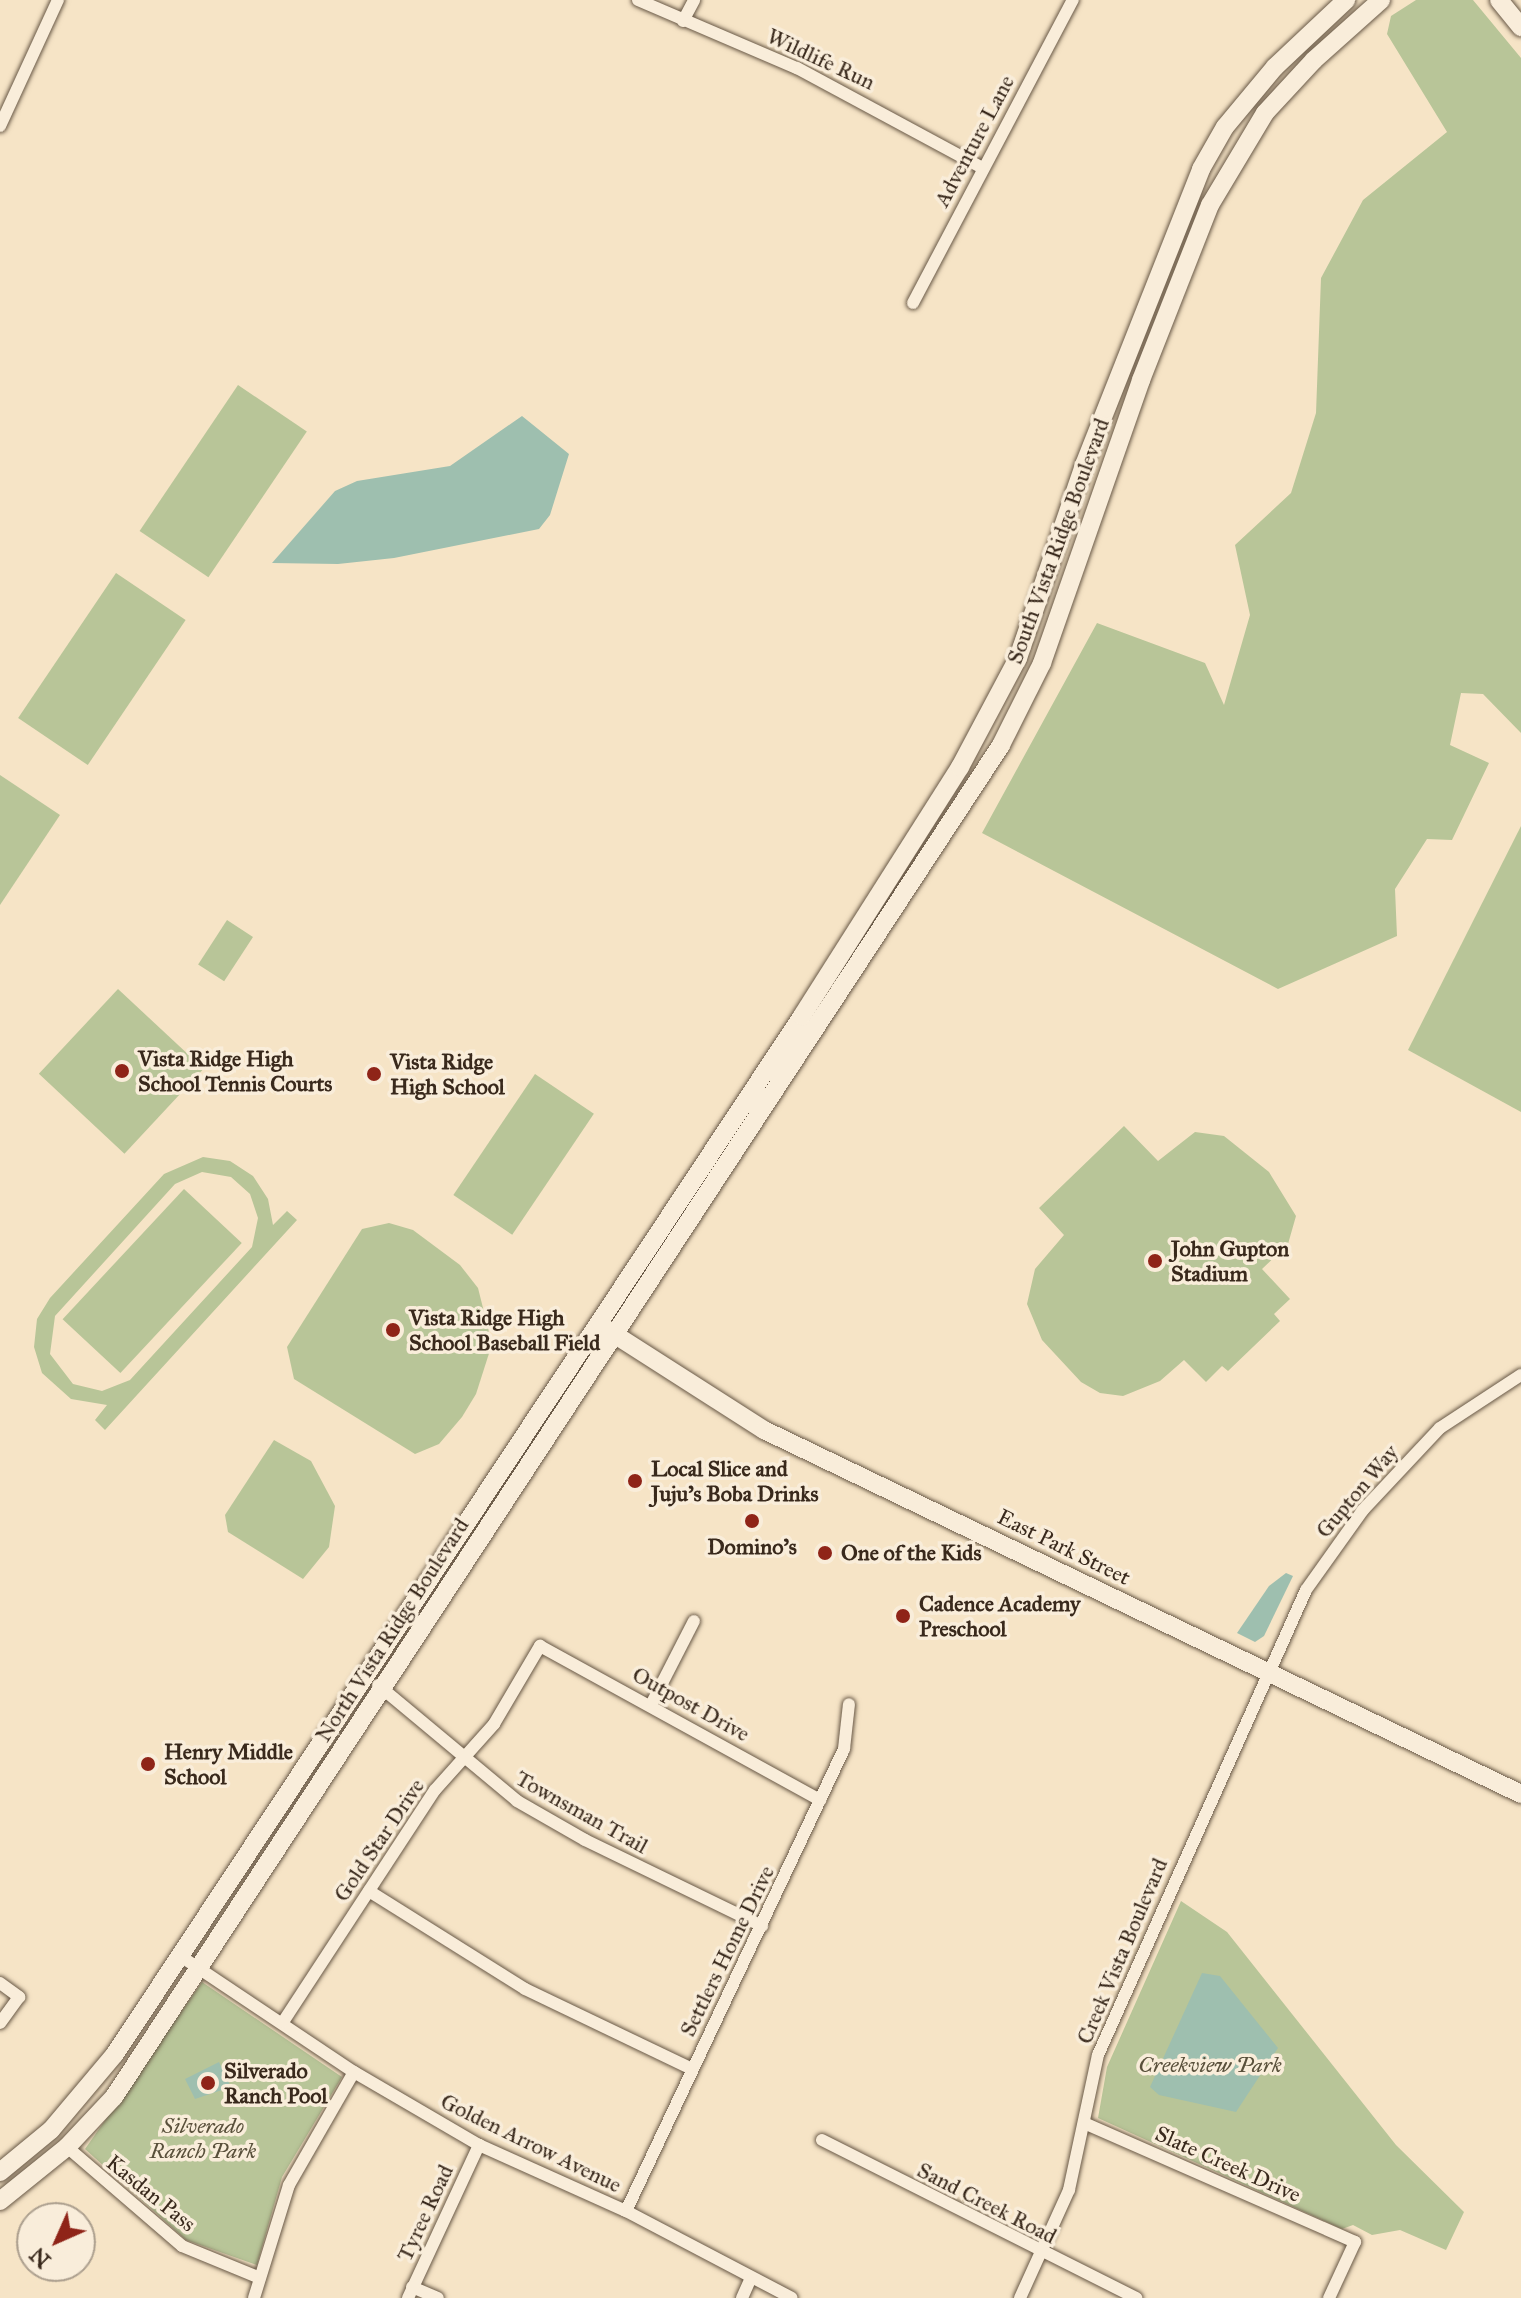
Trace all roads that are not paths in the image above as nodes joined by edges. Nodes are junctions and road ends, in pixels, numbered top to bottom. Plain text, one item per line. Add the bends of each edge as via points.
1 (58, 0) edge
2 (638, 0) edge
3 (694, 0) edge
4 (1073, 0) edge
5 (1346, 0) edge
6 (1381, 0) edge
7 (1499, 0) edge
8 (683, 21) junction
9 (1521, 27) edge
10 (0, 126) edge
11 (981, 167) junction
12 (913, 303) dead end
13 (769, 1100) joint
14 (744, 1102) joint
15 (597, 1323) junction
16 (614, 1334) junction
17 (1521, 1375) edge
18 (694, 1621) dead end
19 (540, 1646) joint
20 (1267, 1672) junction
21 (364, 1674) junction
22 (383, 1688) junction
23 (652, 1703) junction
24 (849, 1704) dead end
25 (466, 1758) junction
26 (1521, 1794) edge
27 (820, 1800) junction
28 (369, 1891) junction
29 (762, 1926) junction
30 (182, 1957) junction
31 (199, 1968) junction
32 (0, 1983) edge
33 (283, 2022) junction
34 (0, 2023) edge
35 (692, 2069) junction
36 (354, 2072) junction
37 (1084, 2123) junction
38 (822, 2140) dead end
39 (479, 2145) junction
40 (67, 2147) junction
41 (0, 2172) edge
42 (0, 2201) edge
43 (626, 2211) junction
44 (1041, 2253) junction
45 (260, 2278) junction
46 (751, 2278) junction
47 (410, 2293) edge
48 (254, 2298) edge
49 (438, 2298) edge
50 (742, 2298) edge
51 (792, 2298) edge
52 (1020, 2298) edge
53 (1136, 2298) edge
54 (1329, 2298) edge

1 - 10 street
2 - 8 street, Wildlife Run
3 - 8 street
4 - 11 street, Adventure Lane
5 - 14 street, South Vista Ridge Boulevard via 1275,67 1225,127 1201,169 995,708
6 - 13 street, South Vista Ridge Boulevard via 1292,82 1230,166 1182,274 1042,663 1018,715
7 - 9 street
8 - 11 street, Wildlife Run via 809,73
11 - 12 street, Adventure Lane
13 - 16 street, North Vista Ridge Boulevard
14 - 15 street, North Vista Ridge Boulevard
15 - 16 street, East Park Street
15 - 21 street, North Vista Ridge Boulevard
16 - 20 street, East Park Street via 764,1430
16 - 22 street, North Vista Ridge Boulevard
17 - 20 street, Gupton Way via 1440,1428 1363,1510 1322,1563
18 - 23 street
19 - 23 street, Outpost Drive
19 - 25 street, Gold Star Drive via 494,1724
20 - 26 street, East Park Street
20 - 37 street, Creek Vista Boulevard via 1098,2055
21 - 22 street, Townsman Trail
21 - 30 street, North Vista Ridge Boulevard
22 - 25 street, Townsman Trail
22 - 31 street, North Vista Ridge Boulevard
23 - 27 street, Outpost Drive
24 - 27 street, Settlers Home Drive via 844,1749
25 - 28 street, Gold Star Drive via 435,1790
25 - 29 street, Townsman Trail via 502,1791 585,1840
27 - 29 street, Settlers Home Drive
28 - 33 street, Gold Star Drive
28 - 35 street via 525,1989
29 - 35 street, Settlers Home Drive
30 - 31 street, Golden Arrow Avenue
30 - 41 street, North Vista Ridge Boulevard via 85,2093
31 - 33 street, Golden Arrow Avenue
31 - 40 street, North Vista Ridge Boulevard via 114,2097
32 - 34 street via 19,1997
33 - 36 street, Golden Arrow Avenue
35 - 43 street, Settlers Home Drive
36 - 39 street, Golden Arrow Avenue
36 - 45 street via 294,2175
37 - 44 street, Creek Vista Boulevard via 1069,2190
37 - 54 street, Slate Creek Drive via 1355,2242
38 - 44 street, Sand Creek Road
39 - 43 street, Golden Arrow Avenue
39 - 47 street, Tyree Road
40 - 42 street, North Vista Ridge Boulevard
40 - 45 street, Kasdan Pass via 182,2246
43 - 46 street, Golden Arrow Avenue
44 - 52 street, Creek Vista Boulevard
44 - 53 street, Sand Creek Road
45 - 48 street
46 - 50 street
46 - 51 street, Golden Arrow Avenue
47 - 49 street

